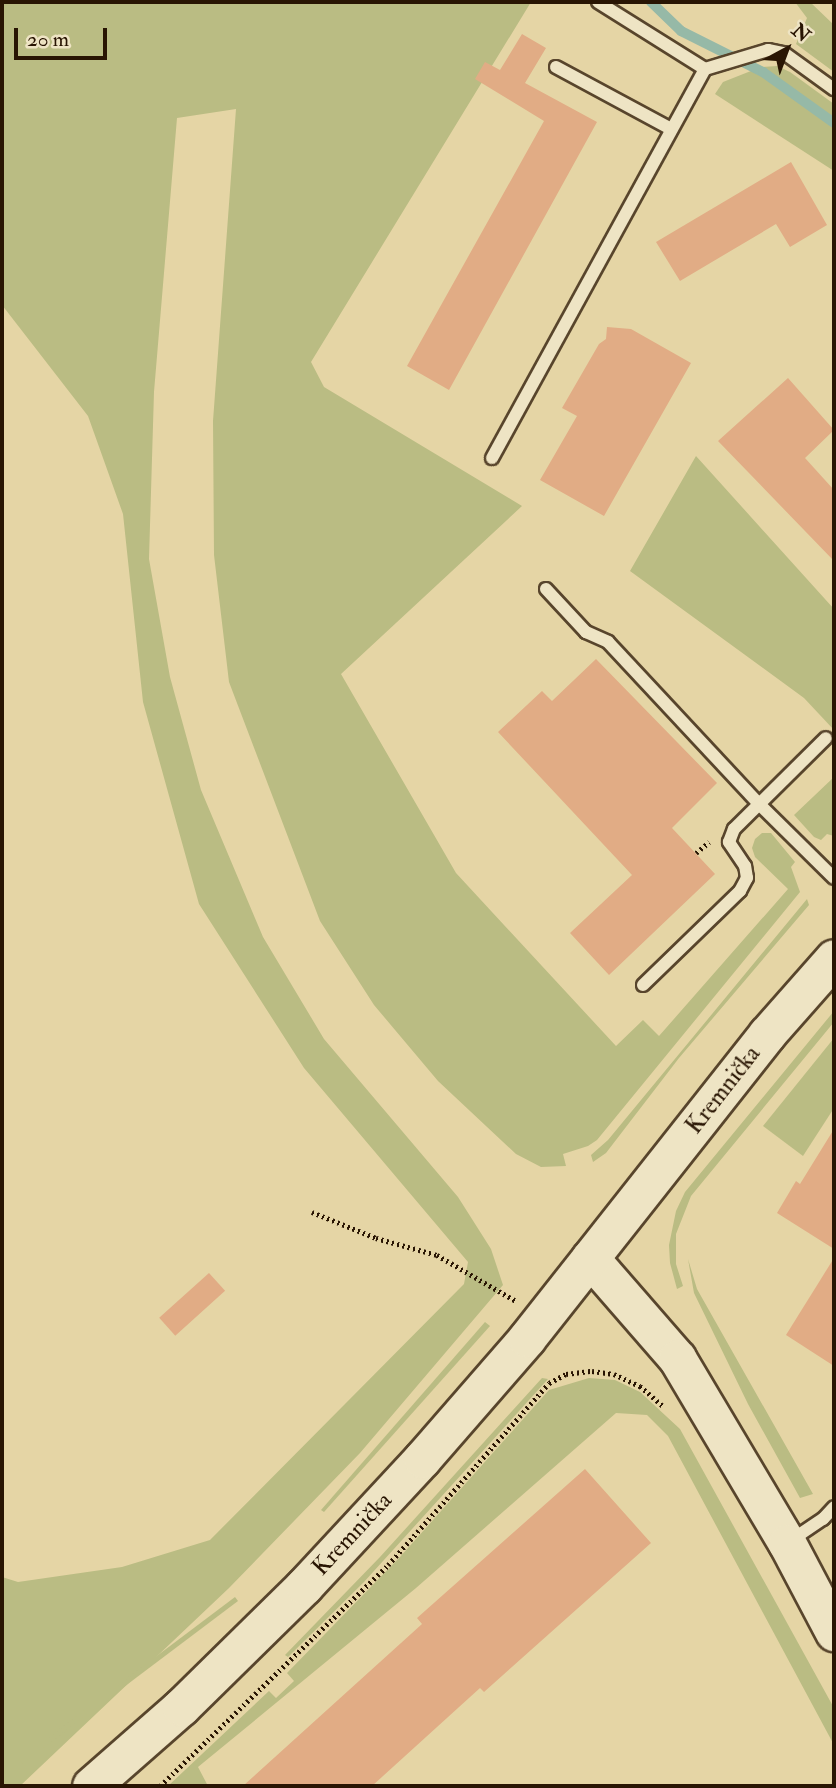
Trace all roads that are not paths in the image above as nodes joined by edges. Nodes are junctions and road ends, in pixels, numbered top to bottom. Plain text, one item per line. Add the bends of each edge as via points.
1 (598, 2) edge
2 (556, 67) dead end
3 (705, 69) junction
4 (834, 89) edge
5 (671, 128) junction
6 (492, 458) dead end
7 (546, 589) dead end
8 (826, 738) dead end
9 (759, 804) junction
10 (834, 878) edge
11 (834, 957) edge
12 (643, 985) dead end
13 (590, 1258) junction
14 (834, 1507) edge
15 (787, 1543) junction
16 (834, 1632) edge
17 (91, 1786) edge

1 - 3 lane
2 - 5 lane
3 - 4 lane via 768,50 784,53
3 - 5 lane
5 - 6 lane
7 - 9 lane via 586,632 608,642
8 - 9 lane
9 - 10 lane
9 - 12 lane via 734,829 729,842 745,866 747,878 740,891
11 - 13 main road, Kremnička via 767,1034
13 - 15 main road via 677,1358
13 - 17 main road, Kremnička via 422,1459 304,1586 181,1707
14 - 15 lane
15 - 16 main road

